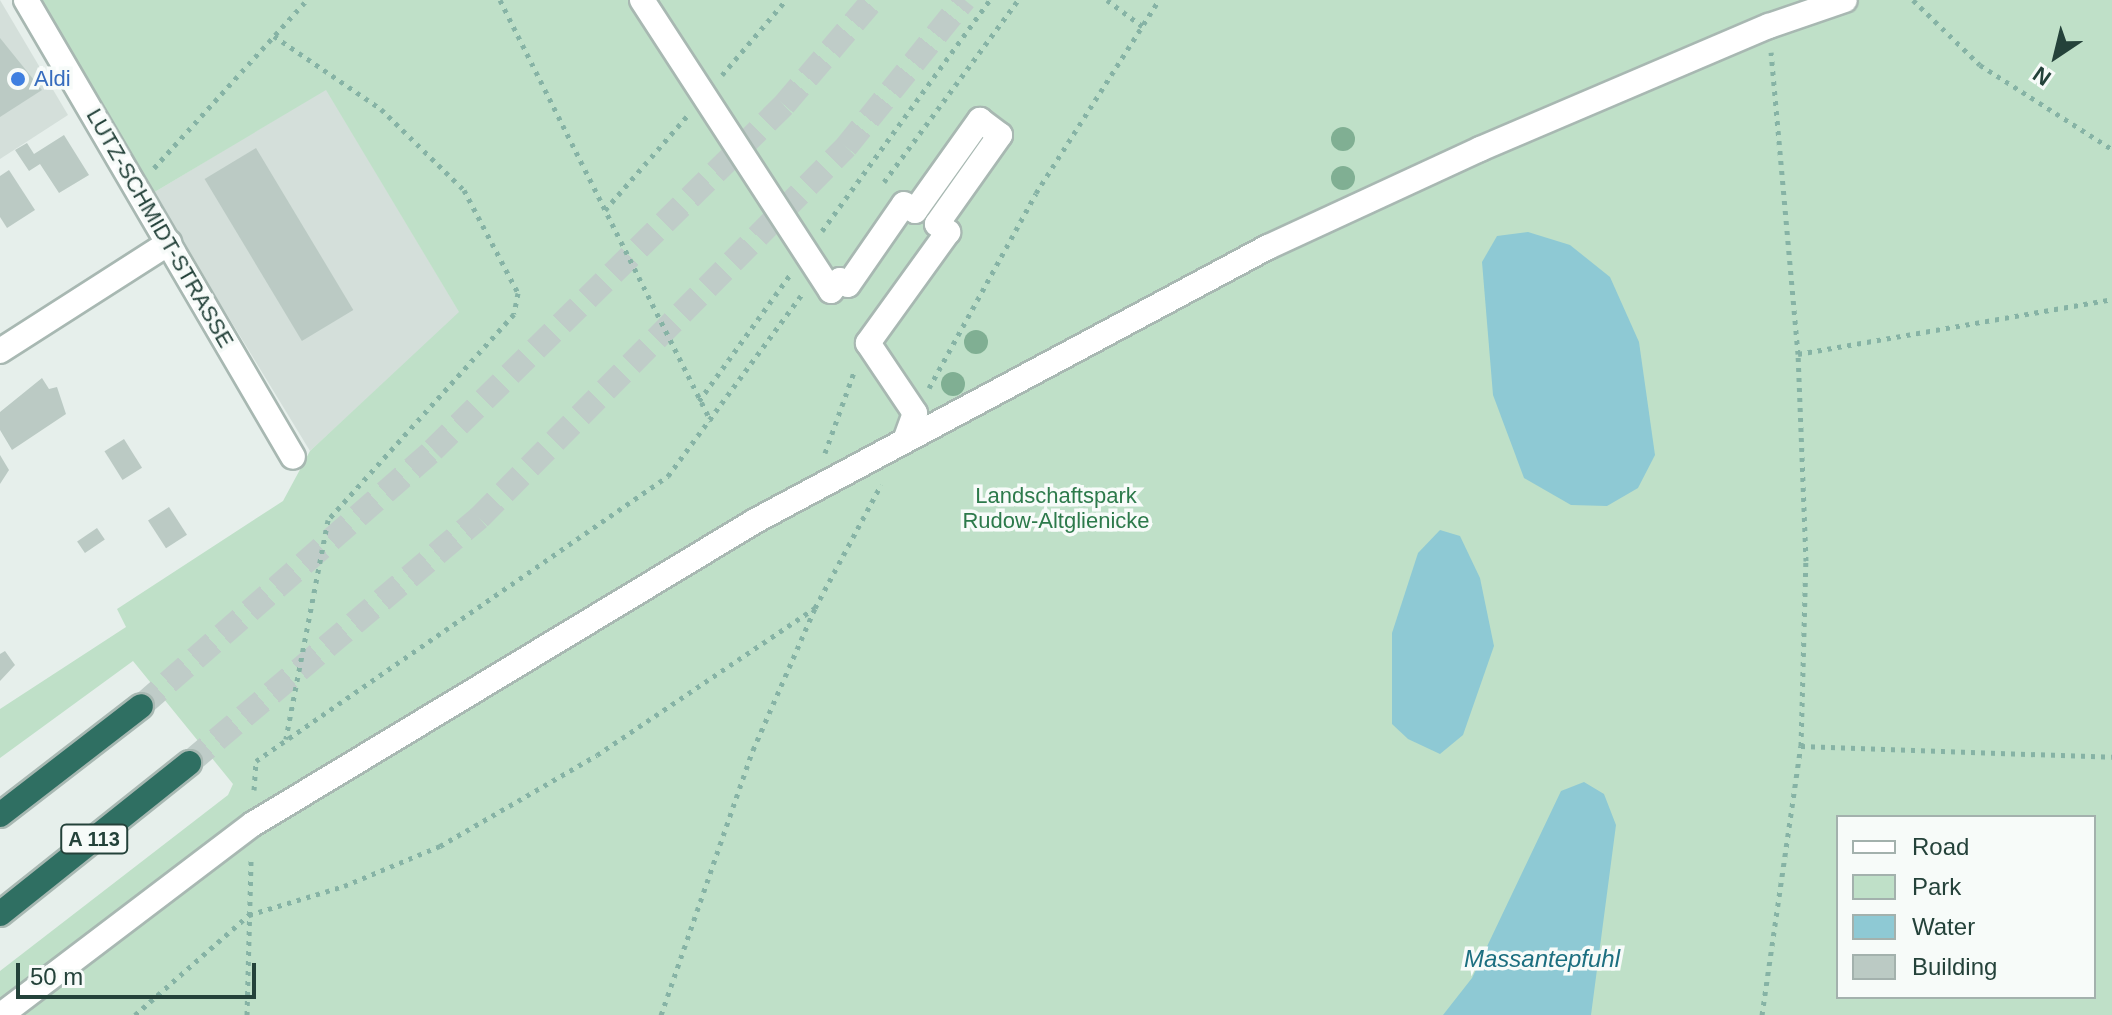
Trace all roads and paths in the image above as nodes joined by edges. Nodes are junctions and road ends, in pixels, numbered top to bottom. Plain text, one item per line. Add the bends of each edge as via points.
1 (26, 0) edge
2 (307, 0) edge
3 (500, 0) edge
4 (642, 0) edge
5 (990, 0) edge
6 (1018, 0) edge
7 (1107, 0) edge
8 (1159, 0) edge
9 (1845, 0) edge
10 (1913, 0) edge
11 (1142, 26) junction
12 (1769, 26) junction
13 (274, 36) junction
14 (2112, 149) edge
15 (881, 186) dead end
16 (136, 188) junction
17 (169, 243) junction
18 (811, 263) junction
19 (2112, 299) edge
20 (868, 343) junction
21 (0, 351) edge
22 (1798, 354) junction
23 (699, 401) junction
24 (915, 413) junction
25 (711, 422) junction
26 (905, 440) junction
27 (293, 457) dead end
28 (883, 482) dead end
29 (811, 491) junction
30 (815, 608) junction
31 (141, 706) tunnel mouth
32 (286, 740) junction
33 (1801, 746) junction
34 (2112, 757) edge
35 (189, 763) tunnel mouth
36 (254, 795) dead end
37 (0, 815) edge
38 (253, 824) junction
39 (0, 914) edge
40 (249, 915) junction
41 (1, 1015) edge
42 (135, 1015) edge
43 (247, 1015) edge
44 (661, 1015) edge
45 (1762, 1015) edge

1 - 16 street, LUTZ-SCHMIDT-STRASSE
2 - 13 path
3 - 23 path
4 - 18 street
5 - 18 path
6 - 15 path
7 - 11 path
8 - 11 path
9 - 12 street
10 - 14 path via 1980,65
11 - 24 path via 1036,193
12 - 22 path
12 - 26 street via 1480,149 1268,247
13 - 16 path
13 - 32 path via 381,109 464,190 518,293 514,314 328,520
16 - 17 street, LUTZ-SCHMIDT-STRASSE
17 - 21 street
17 - 27 street, LUTZ-SCHMIDT-STRASSE
18 - 20 street via 831,291 840,280 848,285 904,204 915,211 980,120 1000,135 937,224 948,232
18 - 23 path
18 - 25 path
19 - 22 path
20 - 24 street
20 - 29 path
22 - 33 path via 1806,561
23 - 25 path
24 - 26 street
25 - 32 path via 668,476
26 - 29 street
28 - 30 path
29 - 38 street via 412,724
30 - 40 path via 597,755 440,846 344,886
30 - 44 path via 753,750
31 - 37 highway
32 - 36 path via 256,761
33 - 34 path
33 - 45 path
35 - 39 highway, A 113
38 - 40 path
38 - 41 street
40 - 42 path
40 - 43 path

